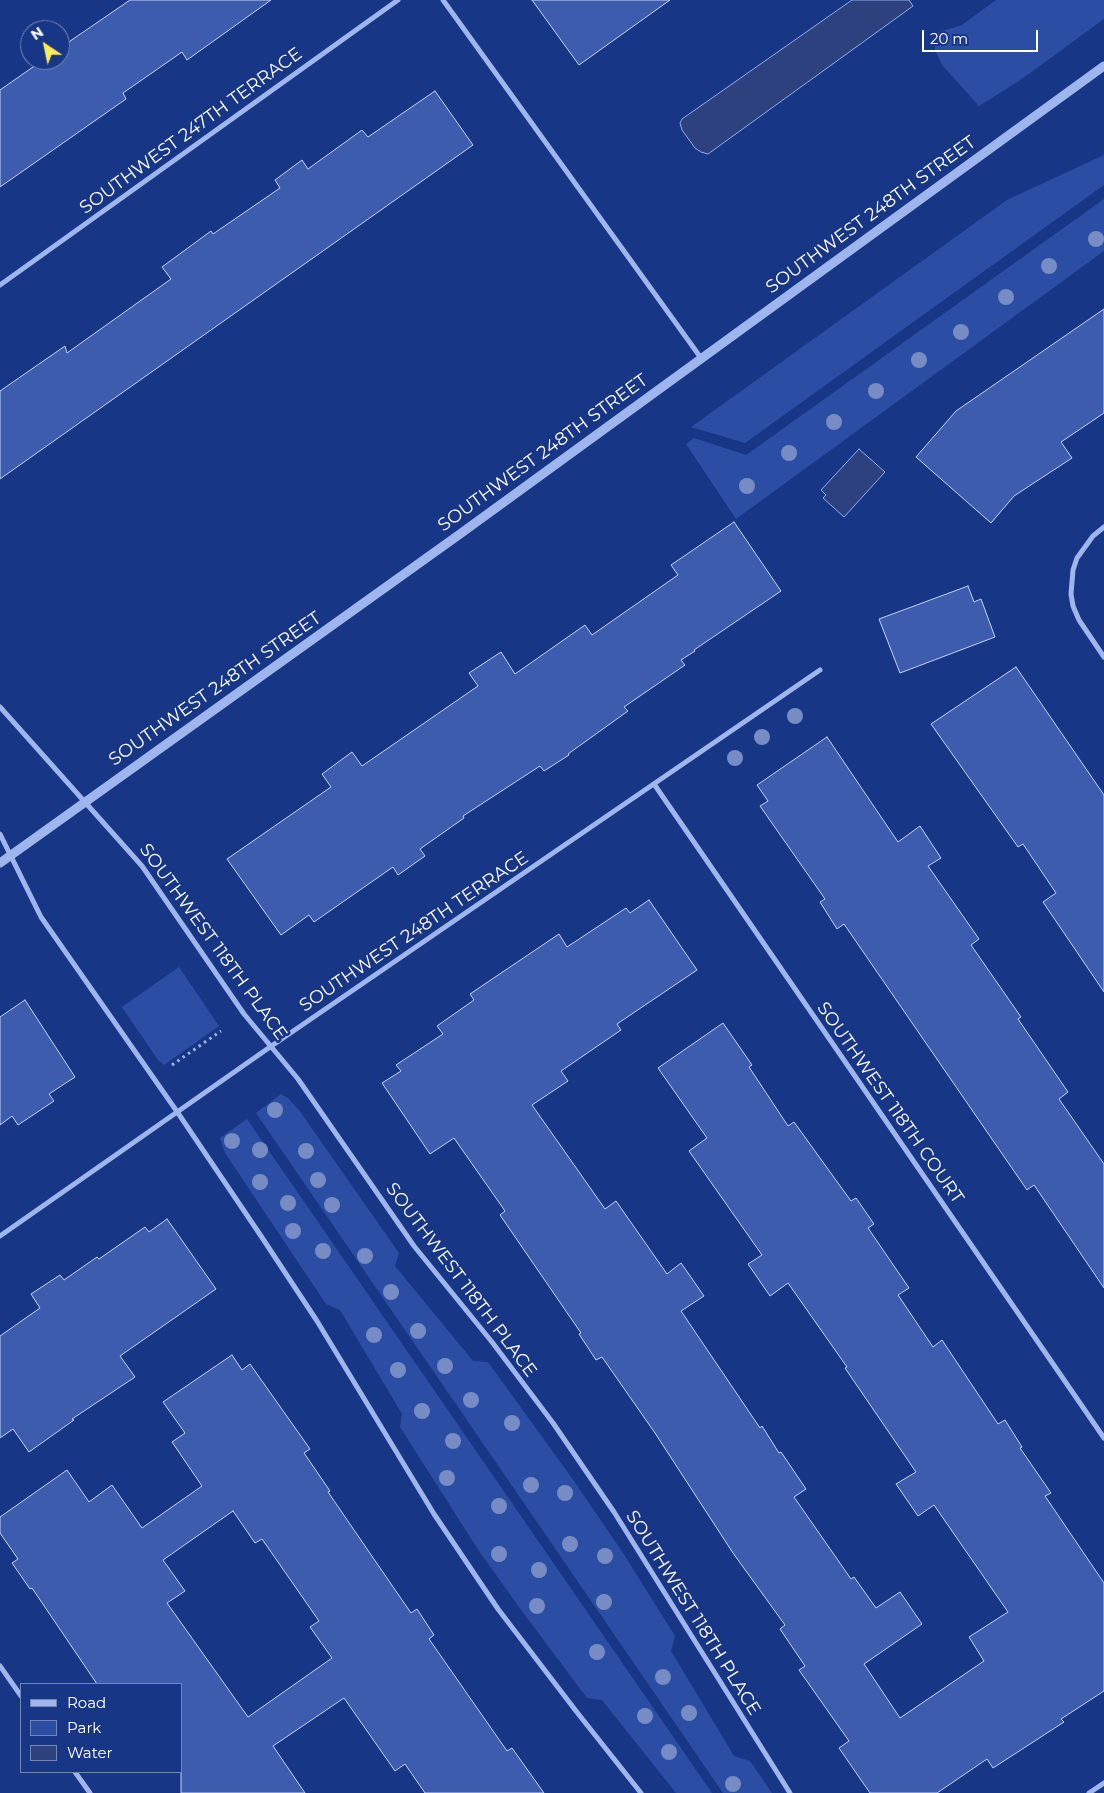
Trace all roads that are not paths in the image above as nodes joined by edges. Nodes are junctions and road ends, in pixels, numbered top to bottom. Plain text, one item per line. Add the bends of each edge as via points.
1 (398, 0) edge
2 (443, 0) edge
3 (1104, 66) edge
4 (0, 285) edge
5 (701, 358) junction
6 (1104, 527) edge
7 (1104, 657) edge
8 (820, 670) dead end
9 (0, 708) edge
10 (654, 784) junction
11 (84, 802) junction
12 (0, 834) edge
13 (10, 856) junction
14 (0, 863) edge
15 (270, 1047) junction
16 (178, 1113) junction
17 (0, 1236) edge
18 (1104, 1438) edge
19 (0, 1666) edge
20 (20, 1695) edge
21 (76, 1773) edge
22 (1104, 1783) edge
23 (90, 1793) edge
24 (641, 1793) edge
25 (790, 1793) edge
26 (1089, 1793) edge

1 - 4 street, SOUTHWEST 247TH TERRACE
2 - 5 street
3 - 5 street, SOUTHWEST 248TH STREET
5 - 11 street, SOUTHWEST 248TH STREET
6 - 7 street via 1093,536 1078,558 1073,570 1071,600 1082,625
8 - 10 street, SOUTHWEST 248TH TERRACE
9 - 11 street, SOUTHWEST 118TH PLACE
10 - 15 street, SOUTHWEST 248TH TERRACE
10 - 18 street, SOUTHWEST 118TH COURT
11 - 13 street, SOUTHWEST 248TH STREET
11 - 15 street, SOUTHWEST 118TH PLACE via 132,852
12 - 13 street
13 - 14 street, SOUTHWEST 248TH STREET
13 - 16 street via 41,917
15 - 16 street, SOUTHWEST 248TH TERRACE
15 - 25 street, SOUTHWEST 118TH PLACE via 298,1079 414,1246 492,1342 587,1472
16 - 17 street, SOUTHWEST 248TH TERRACE
16 - 24 street via 316,1321 434,1514 498,1609
19 - 20 street
21 - 23 street
22 - 26 street

